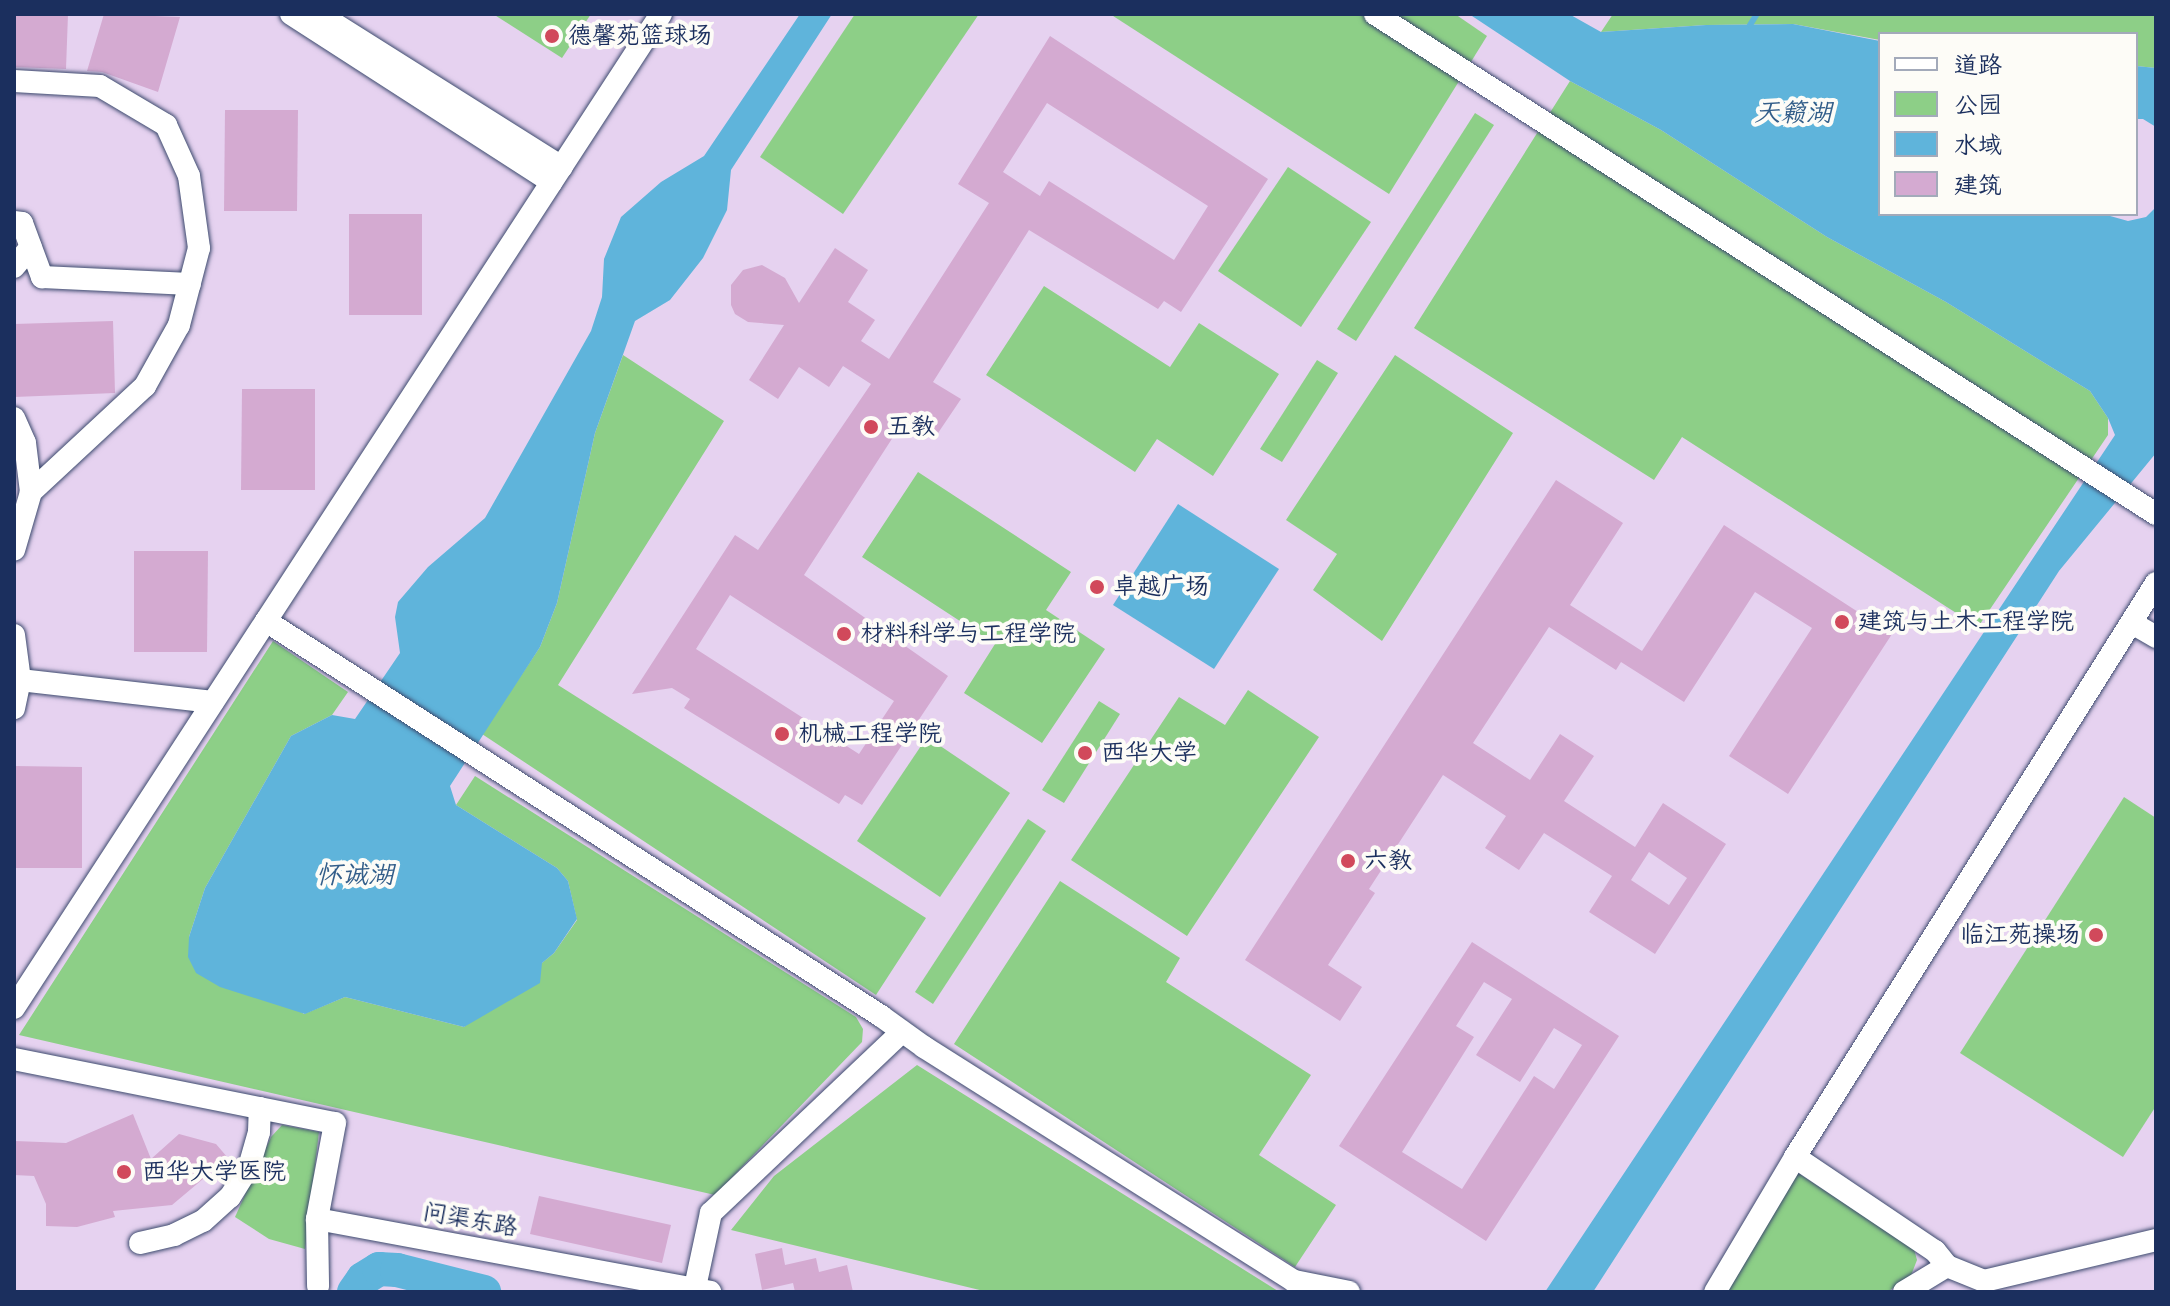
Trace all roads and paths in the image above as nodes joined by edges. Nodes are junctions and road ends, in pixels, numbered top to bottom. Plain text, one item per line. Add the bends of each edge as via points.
1 (291, 14) edge
2 (319, 14) edge
3 (661, 14) edge
4 (1375, 14) edge
5 (14, 81) edge
6 (557, 174) junction
7 (14, 222) edge
8 (31, 247) junction
9 (14, 267) edge
10 (190, 284) junction
11 (14, 418) edge
12 (31, 492) junction
13 (2156, 514) edge
14 (14, 550) edge
15 (2156, 583) edge
16 (266, 621) junction
17 (2132, 623) junction
18 (14, 635) edge
19 (2156, 637) edge
20 (20, 680) junction
21 (213, 702) junction
22 (14, 708) edge
23 (14, 1008) edge
24 (902, 1032) junction
25 (14, 1059) edge
26 (260, 1108) junction
27 (1795, 1157) junction
28 (317, 1219) junction
29 (2156, 1240) edge
30 (140, 1243) dead end
31 (1947, 1266) junction
32 (318, 1286) dead end
33 (700, 1290) edge
34 (1349, 1292) edge
35 (1715, 1292) edge
36 (1904, 1292) edge

1 - 6 street
2 - 6 street
3 - 6 street
4 - 13 street
5 - 10 street via 100,86 166,125 189,176 199,248
6 - 16 street
7 - 8 street via 22,223
8 - 9 street
8 - 10 street via 42,277
10 - 12 street via 179,325 145,386
11 - 12 street via 25,443
12 - 14 street
15 - 17 street
16 - 21 street
16 - 24 street
17 - 19 street
17 - 27 street
18 - 20 street
20 - 21 street
20 - 22 street
21 - 23 street
24 - 33 street via 711,1213
24 - 34 street via 1294,1281
25 - 26 street
26 - 28 street via 335,1123
26 - 30 street via 252,1158 230,1197 203,1221
27 - 31 street via 1935,1251
27 - 35 street
28 - 32 street
28 - 33 street, 问渠东路
29 - 31 street via 1984,1281
31 - 36 street

